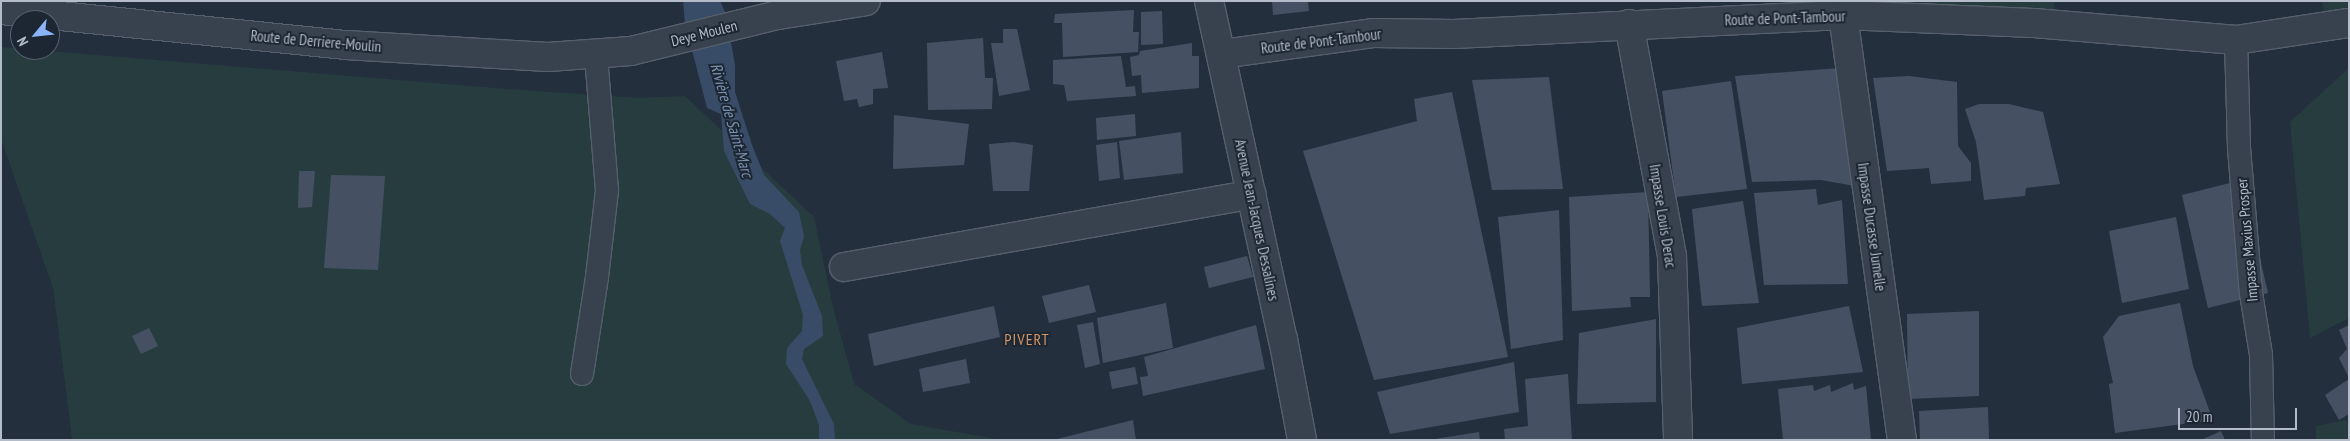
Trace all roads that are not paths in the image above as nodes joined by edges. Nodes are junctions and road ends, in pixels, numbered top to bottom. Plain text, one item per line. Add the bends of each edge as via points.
1 (866, 1) edge
2 (1209, 1) edge
3 (1, 10) edge
4 (1843, 15) junction
5 (2349, 23) edge
6 (1629, 24) junction
7 (2236, 40) junction
8 (631, 52) joint
9 (1222, 54) junction
10 (596, 56) junction
11 (1252, 194) junction
12 (844, 267) dead end
13 (582, 374) dead end
14 (1302, 440) edge
15 (1678, 440) edge
16 (1902, 440) edge
17 (2263, 440) edge

1 - 8 street, Deye Moulen via 778,15
2 - 9 street, Avenue Jean-Jacques Dessalines
3 - 10 street, Route de Derriere-Moulin via 346,45 548,57
4 - 6 street, Route de Pont-Tambour
4 - 7 street, Route de Pont-Tambour via 2034,23
4 - 16 street, Impasse Ducasse Jumelle
5 - 7 street, Route de Pont-Tambour
6 - 9 street, Route de Pont-Tambour via 1454,34 1374,33
6 - 15 street, Impasse Louis Derac via 1672,257
7 - 17 lane, Impasse Maxius Prosper via 2239,148 2251,293 2261,355
8 - 10 street, Route de Derriere-Moulin
9 - 11 street, Avenue Jean-Jacques Dessalines
10 - 13 lane via 607,190
11 - 12 street
11 - 14 street, Avenue Jean-Jacques Dessalines

